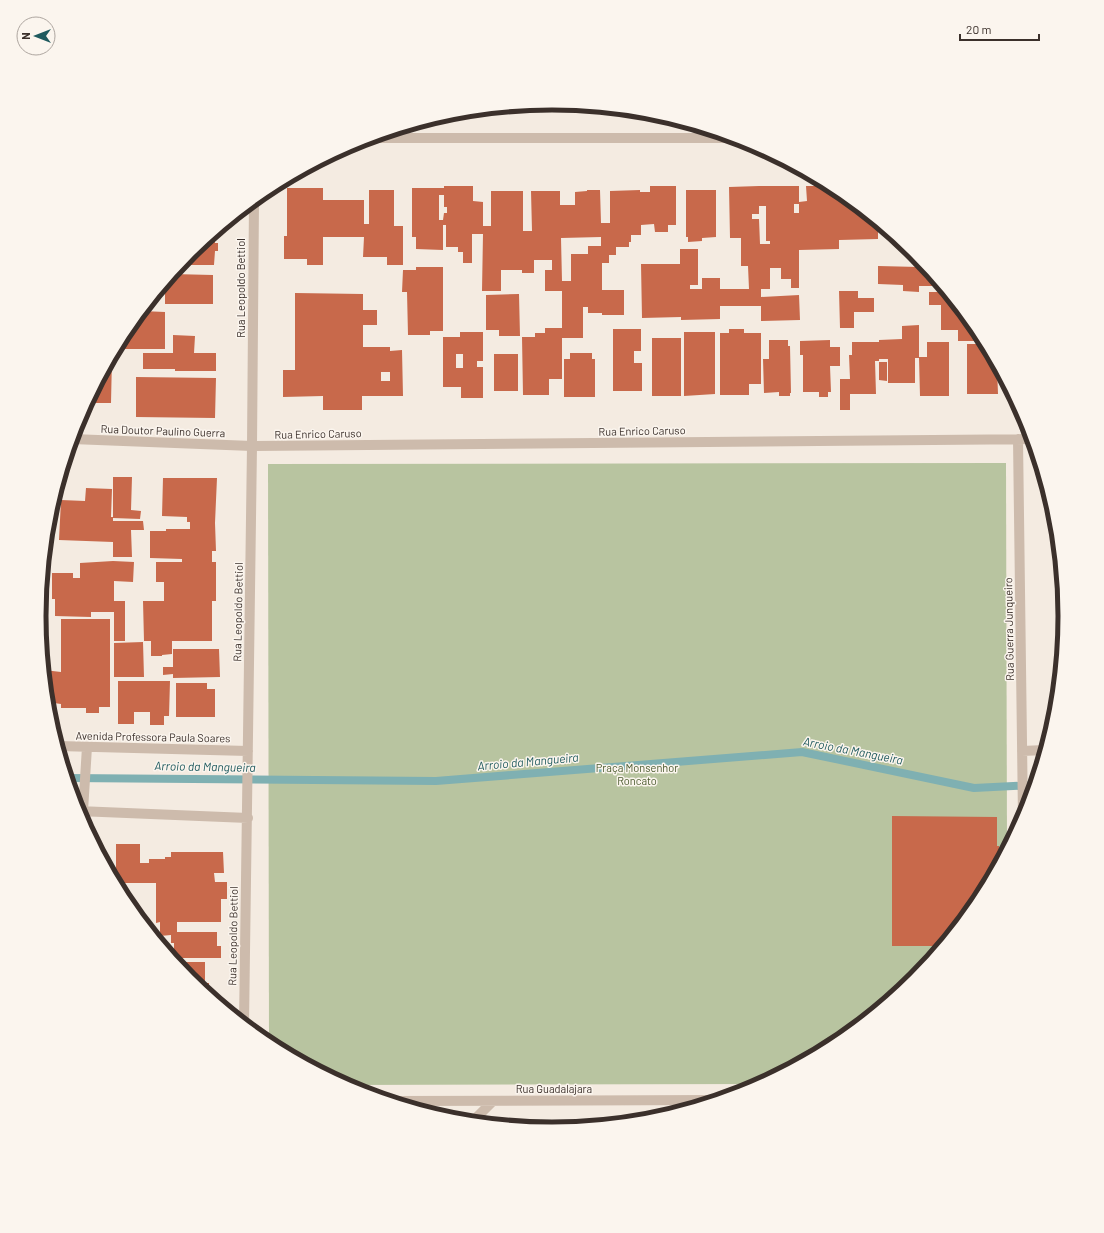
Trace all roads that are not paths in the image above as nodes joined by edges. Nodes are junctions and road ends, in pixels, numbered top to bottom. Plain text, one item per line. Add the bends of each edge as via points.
1 (386, 138) edge
2 (718, 138) edge
3 (254, 208) edge
4 (79, 439) edge
5 (1018, 439) junction
6 (1025, 439) edge
7 (252, 446) junction
8 (63, 746) edge
9 (86, 747) junction
10 (1022, 750) junction
11 (1040, 750) edge
12 (248, 751) junction
13 (1023, 800) edge
14 (82, 802) edge
15 (86, 811) edge
16 (248, 818) junction
17 (244, 1018) edge
18 (701, 1100) edge
19 (407, 1101) edge
20 (493, 1101) junction
21 (477, 1117) edge

1 - 2 street
3 - 7 street, Rua Leopoldo Bettiol
4 - 7 street, Rua Doutor Paulino Guerra
5 - 6 street, Rua Enrico Caruso
5 - 7 street, Rua Enrico Caruso
5 - 10 street, Rua Guerra Junqueiro
7 - 12 street, Rua Leopoldo Bettiol
8 - 9 street, Avenida Professora Paula Soares
9 - 12 street, Avenida Professora Paula Soares
9 - 14 street
10 - 11 street
10 - 13 street, Rua Guerra Junqueiro
12 - 16 street, Rua Leopoldo Bettiol
15 - 16 street
16 - 17 street, Rua Leopoldo Bettiol
18 - 20 street, Rua Guadalajara
19 - 20 street, Rua Guadalajara
20 - 21 street

